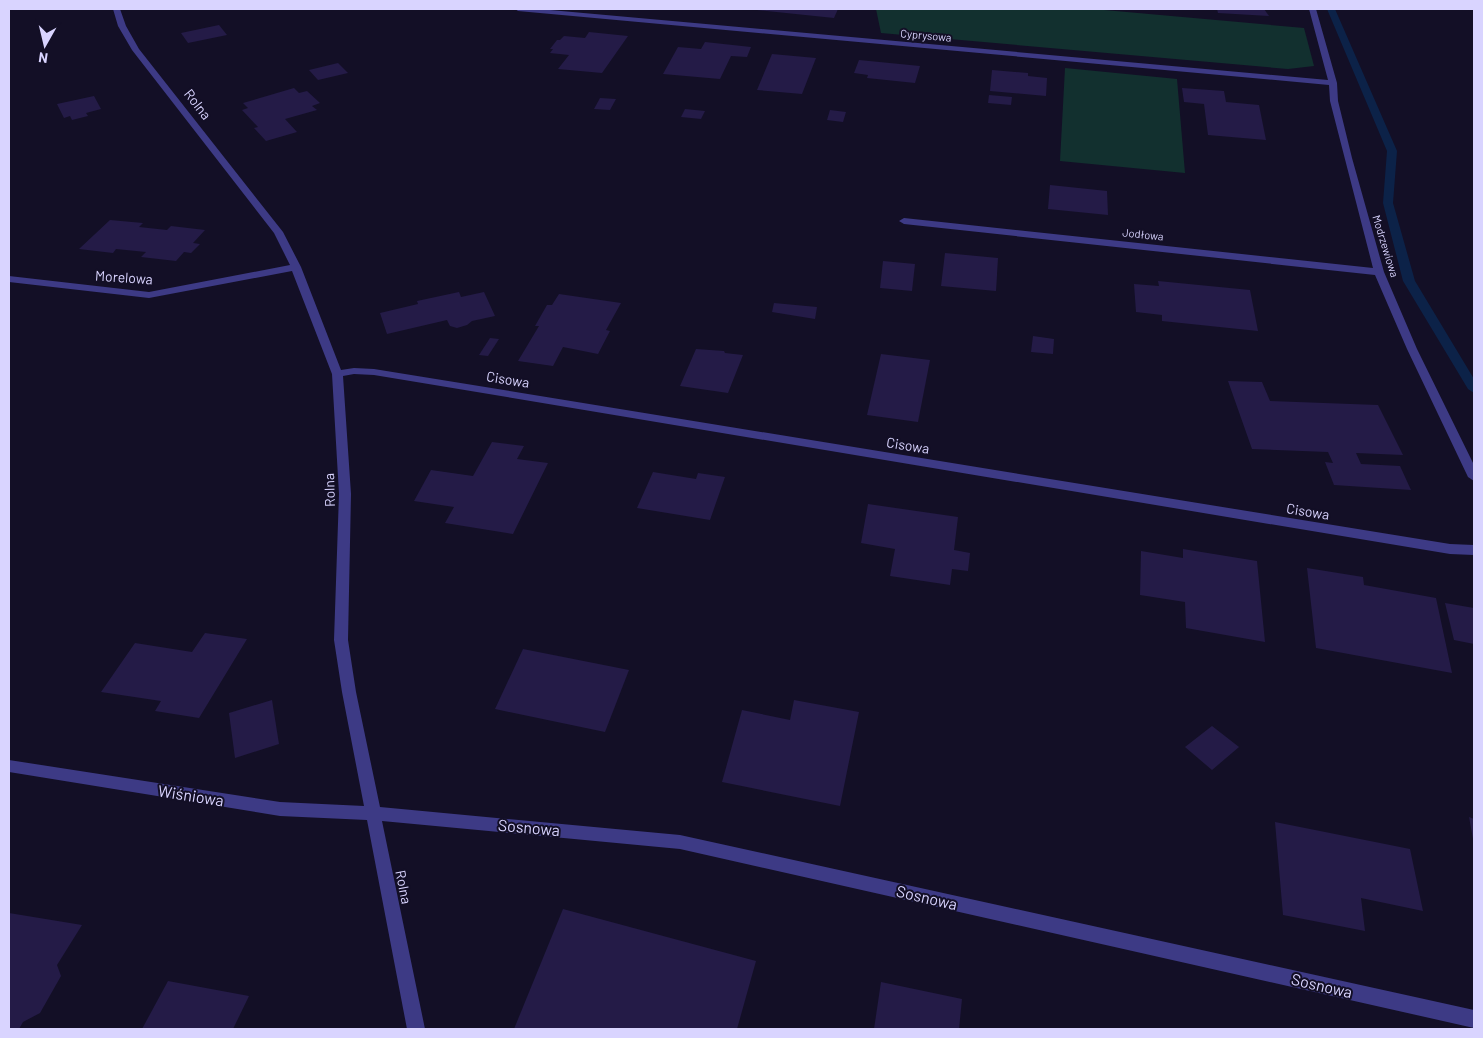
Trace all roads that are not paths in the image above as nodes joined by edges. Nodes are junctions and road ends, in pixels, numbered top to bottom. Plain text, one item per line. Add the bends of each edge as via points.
1 (117, 9) edge
2 (518, 9) edge
3 (1313, 9) edge
4 (1333, 83) junction
5 (904, 221) dead end
6 (296, 267) junction
7 (1378, 272) junction
8 (9, 279) edge
9 (337, 374) junction
10 (1474, 477) edge
11 (1474, 550) edge
12 (9, 766) edge
13 (374, 813) junction
14 (1474, 1019) edge
15 (416, 1029) edge

1 - 6 street, Rolna via 122,26 136,50 278,232
2 - 4 street, Cyprysowa
3 - 4 street, Modrzewiowa
4 - 7 street, Modrzewiowa via 1334,101
5 - 7 street, Jodłowa
6 - 8 street, Morelowa via 149,295
6 - 9 street, Rolna
7 - 10 street, Modrzewiowa
9 - 11 street, Cisowa via 374,372 1430,546
9 - 13 street, Rolna via 345,494 341,640
12 - 13 street, Wiśniowa via 280,809
13 - 14 street, Sosnowa via 680,842
13 - 15 street, Rolna

